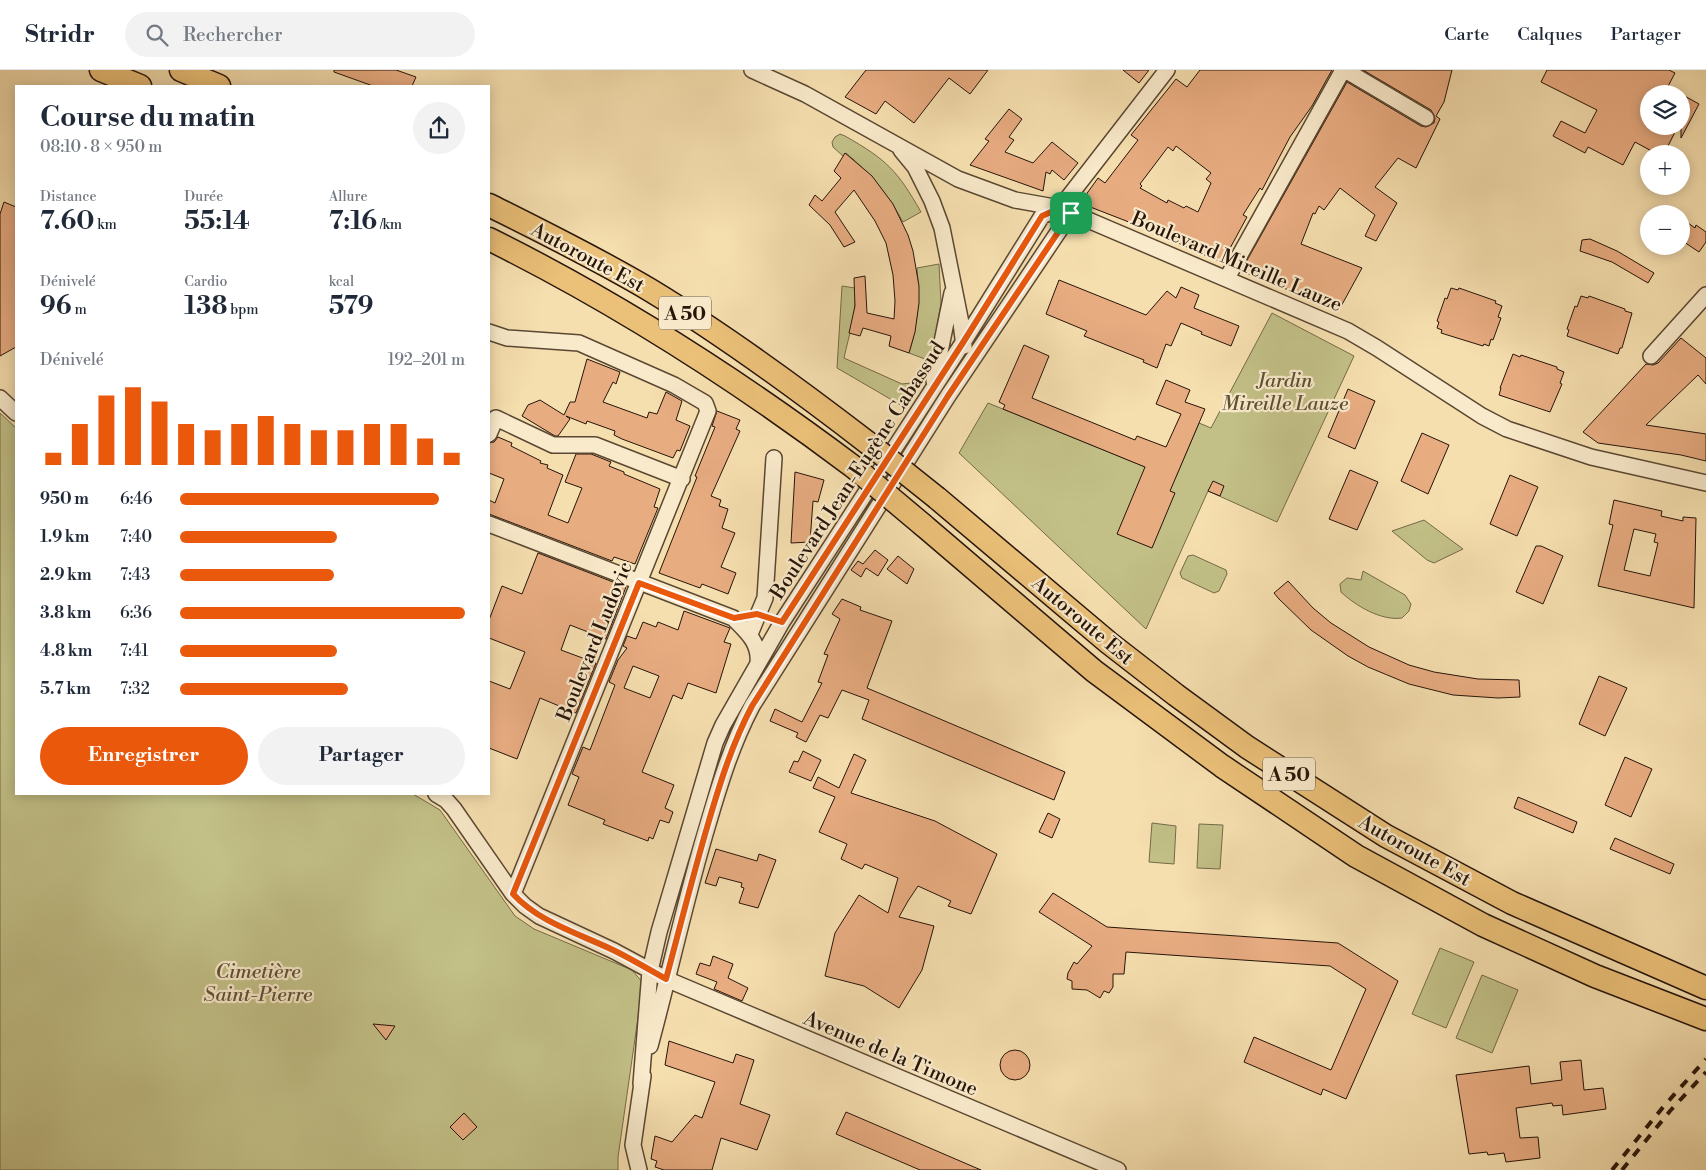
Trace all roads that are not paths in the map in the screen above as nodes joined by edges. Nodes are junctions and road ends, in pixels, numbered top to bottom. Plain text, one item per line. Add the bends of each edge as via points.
1 (101, 70) edge
2 (181, 70) edge
3 (752, 70) edge
4 (1167, 70) edge
5 (1344, 70) edge
6 (138, 85) edge
7 (217, 85) edge
8 (1426, 118) dead end
9 (897, 145) junction
10 (490, 206) edge
11 (1066, 210) junction
12 (490, 240) edge
13 (1227, 278) junction
14 (953, 287) junction
15 (1703, 303) edge
16 (490, 332) edge
17 (964, 341) junction
18 (1651, 356) dead end
19 (932, 390) junction
20 (948, 396) junction
21 (0, 398) edge
22 (15, 412) edge
23 (490, 432) edge
24 (774, 458) dead end
25 (682, 479) junction
26 (1706, 483) edge
27 (490, 524) edge
28 (639, 583) junction
29 (757, 614) junction
30 (734, 618) junction
31 (782, 622) junction
32 (750, 634) junction
33 (758, 663) junction
34 (773, 672) junction
35 (702, 787) junction
36 (718, 791) junction
37 (438, 795) edge
38 (513, 894) junction
39 (650, 970) junction
40 (666, 979) junction
41 (1706, 988) edge
42 (1706, 1019) edge
43 (640, 1084) junction
44 (639, 1170) edge
45 (1118, 1170) edge

1 - 6 highway
2 - 7 highway
3 - 9 street, Boulevard Mireille Lauze via 806,94
4 - 11 street
5 - 8 street
5 - 13 street
9 - 11 street, Boulevard Mireille Lauze via 958,179 990,192
9 - 14 street via 915,167 934,206 944,236
10 - 41 highway, Autoroute Est / A 50, bridge via 649,290 801,391 937,498 1176,695 1247,746 1386,836 1512,903
11 - 13 street, Boulevard Mireille Lauze
11 - 17 street, Boulevard Jean-Eugène Cabassud via 1042,216
11 - 20 street, Boulevard Jean-Eugène Cabassud
12 - 42 highway, Autoroute Est / A 50, bridge via 637,319 782,413 924,525 1094,671 1222,766 1356,856 1483,925 1595,976
13 - 26 street, Boulevard Mireille Lauze via 1348,331 1507,429 1591,457
14 - 17 street
14 - 19 street
15 - 18 street
16 - 25 street, Boulevard Ludovic via 507,338 578,343 674,385 705,404 708,411
17 - 19 street, Boulevard Jean-Eugène Cabassud
17 - 20 street
19 - 31 street, Boulevard Jean-Eugène Cabassud
20 - 34 street, Boulevard Jean-Eugène Cabassud
21 - 22 street
23 - 25 street via 496,418 553,445 595,445
24 - 29 street, Boulevard Jean-Eugène Cabassud via 765,598
25 - 28 street, Boulevard Ludovic
27 - 28 street
28 - 30 street
28 - 38 street, Boulevard Ludovic
29 - 30 street
29 - 31 street
29 - 32 street, Boulevard Jean-Eugène Cabassud
30 - 32 street
31 - 33 street, Boulevard Jean-Eugène Cabassud
31 - 34 street via 787,636
32 - 33 street via 759,652
33 - 35 street, Boulevard Jean-Eugène Cabassud via 723,725
34 - 36 street, Boulevard Jean-Eugène Cabassud via 738,733
35 - 36 street
35 - 39 street, Boulevard Jean-Eugène Cabassud
36 - 40 street, Boulevard Jean-Eugène Cabassud
37 - 38 street, Avenue de la Timone via 454,809
38 - 39 street, Avenue de la Timone via 539,916
39 - 40 street, Avenue de la Timone
39 - 43 street, Boulevard Jean-Eugène Cabassud
40 - 43 street, Boulevard Jean-Eugène Cabassud
40 - 45 street, Avenue de la Timone
43 - 44 street via 633,1144

